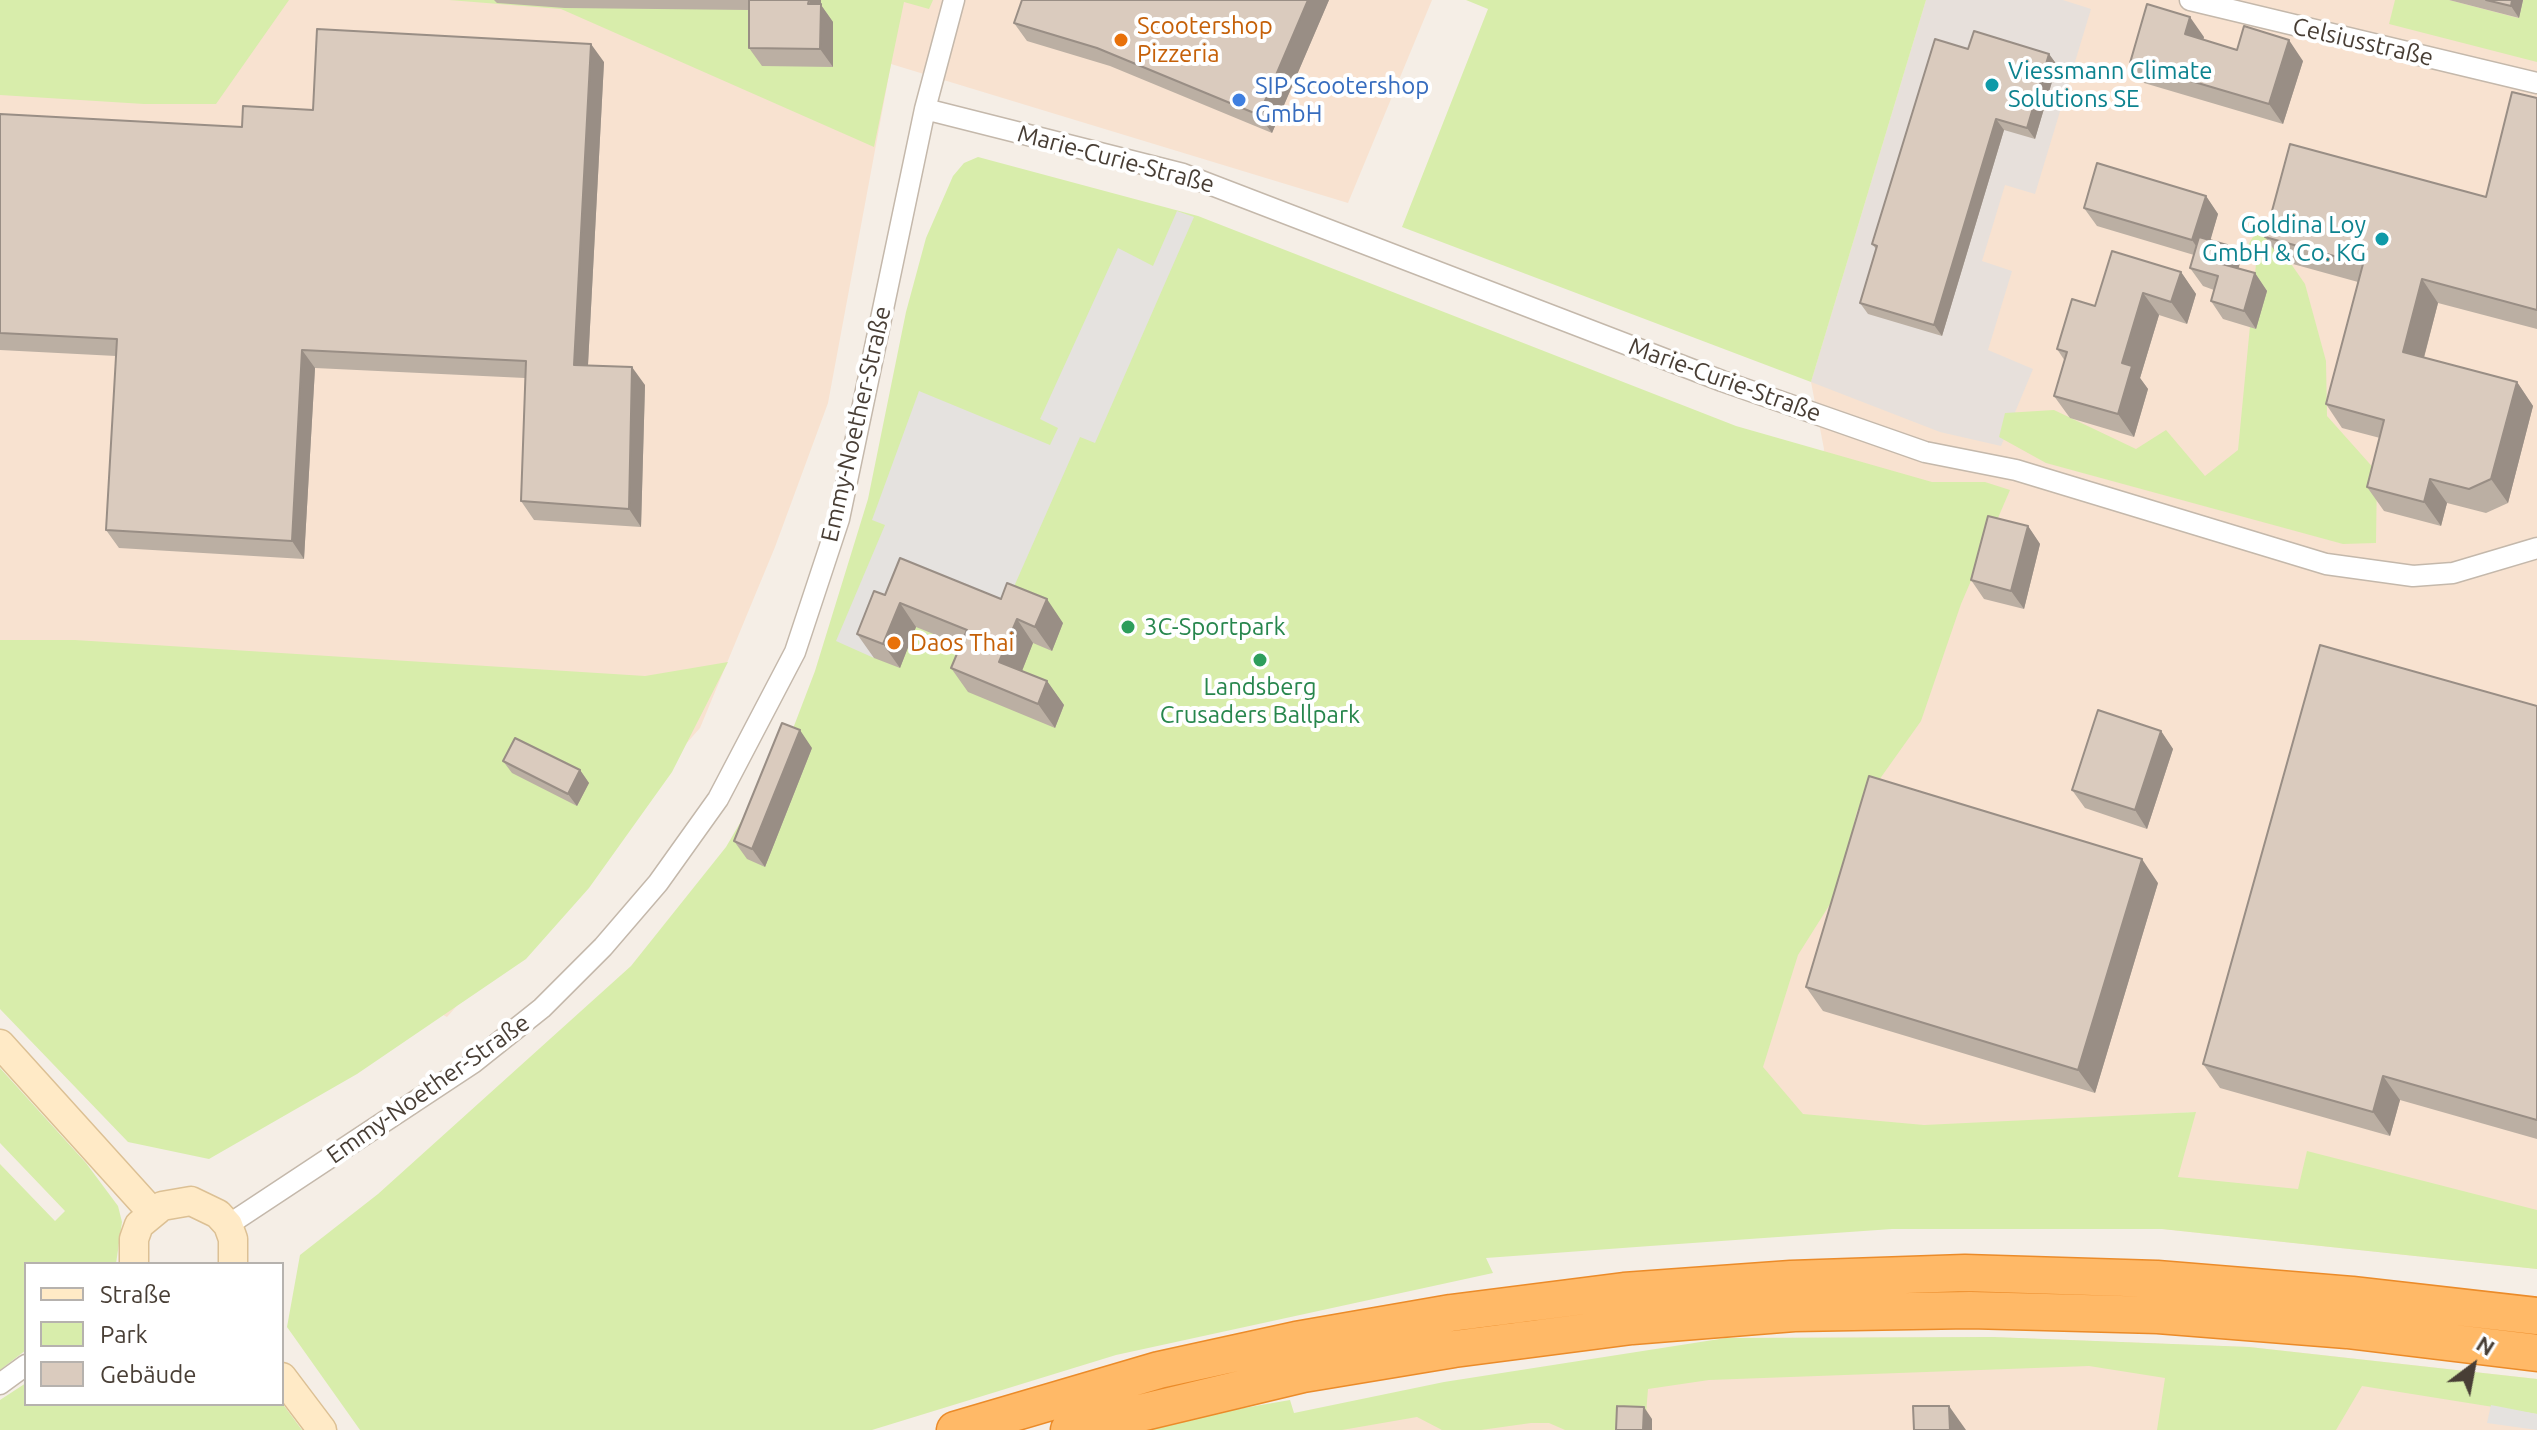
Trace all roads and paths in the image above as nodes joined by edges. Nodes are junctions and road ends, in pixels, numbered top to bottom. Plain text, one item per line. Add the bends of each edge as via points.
1 (954, 0) edge
2 (2190, 0) edge
3 (2537, 83) edge
4 (925, 109) junction
5 (2537, 548) edge
6 (0, 1044) edge
7 (152, 1212) junction
8 (228, 1225) junction
9 (134, 1262) edge
10 (233, 1262) edge
11 (2537, 1316) edge
12 (2537, 1353) edge
13 (24, 1366) edge
14 (284, 1380) edge
15 (0, 1384) edge
16 (322, 1430) edge
17 (955, 1430) edge
18 (1069, 1430) edge

1 - 4 street, Emmy-Noether-Straße
2 - 3 street, Celsiusstraße
4 - 5 street, Marie-Curie-Straße via 1183,174 1722,381 1925,452 2016,470 2326,564 2413,576 2440,574
4 - 8 street, Emmy-Noether-Straße via 839,519 795,652 718,799 649,894 542,1008 473,1063
6 - 7 street
7 - 8 street via 191,1201
7 - 9 street via 139,1225
8 - 10 street
11 - 17 highway via 2157,1279 1965,1273 1776,1280 1592,1295 1296,1340 1128,1378
12 - 18 highway via 2158,1315 1794,1313 1632,1326 1439,1352 1303,1374
13 - 15 street
14 - 16 street

